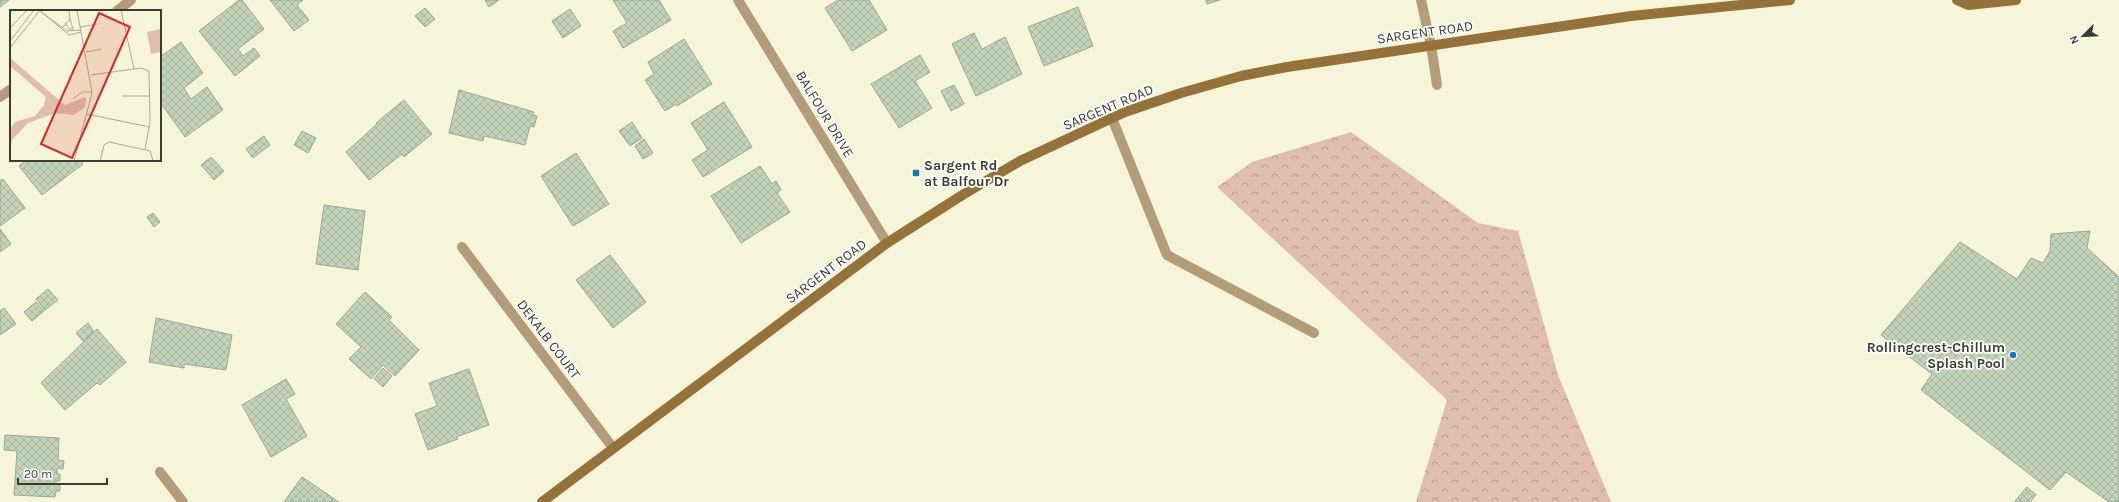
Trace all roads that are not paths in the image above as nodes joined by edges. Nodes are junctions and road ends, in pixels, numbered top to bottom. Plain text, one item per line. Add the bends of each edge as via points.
1 (131, 0) edge
2 (738, 0) edge
3 (1421, 0) edge
4 (1790, 0) edge
5 (1957, 0) edge
6 (2016, 0) edge
7 (117, 10) edge
8 (1431, 45) junction
9 (1437, 85) dead end
10 (10, 90) edge
11 (0, 97) edge
12 (1112, 118) junction
13 (887, 243) junction
14 (462, 247) dead end
15 (1314, 333) dead end
16 (613, 448) junction
17 (160, 472) dead end
18 (183, 502) edge
19 (542, 502) edge

1 - 7 street
2 - 13 street, BALFOUR DRIVE
3 - 8 street
4 - 8 main road, SARGENT ROAD via 1631,16
5 - 6 main road via 1968,5
8 - 9 street
8 - 12 main road, SARGENT ROAD via 1241,76 1181,93
10 - 11 street
12 - 13 main road, SARGENT ROAD via 1020,161
12 - 15 street via 1167,255
13 - 16 main road, SARGENT ROAD
14 - 16 street, DEKALB COURT
16 - 19 main road, SARGENT ROAD
17 - 18 street

